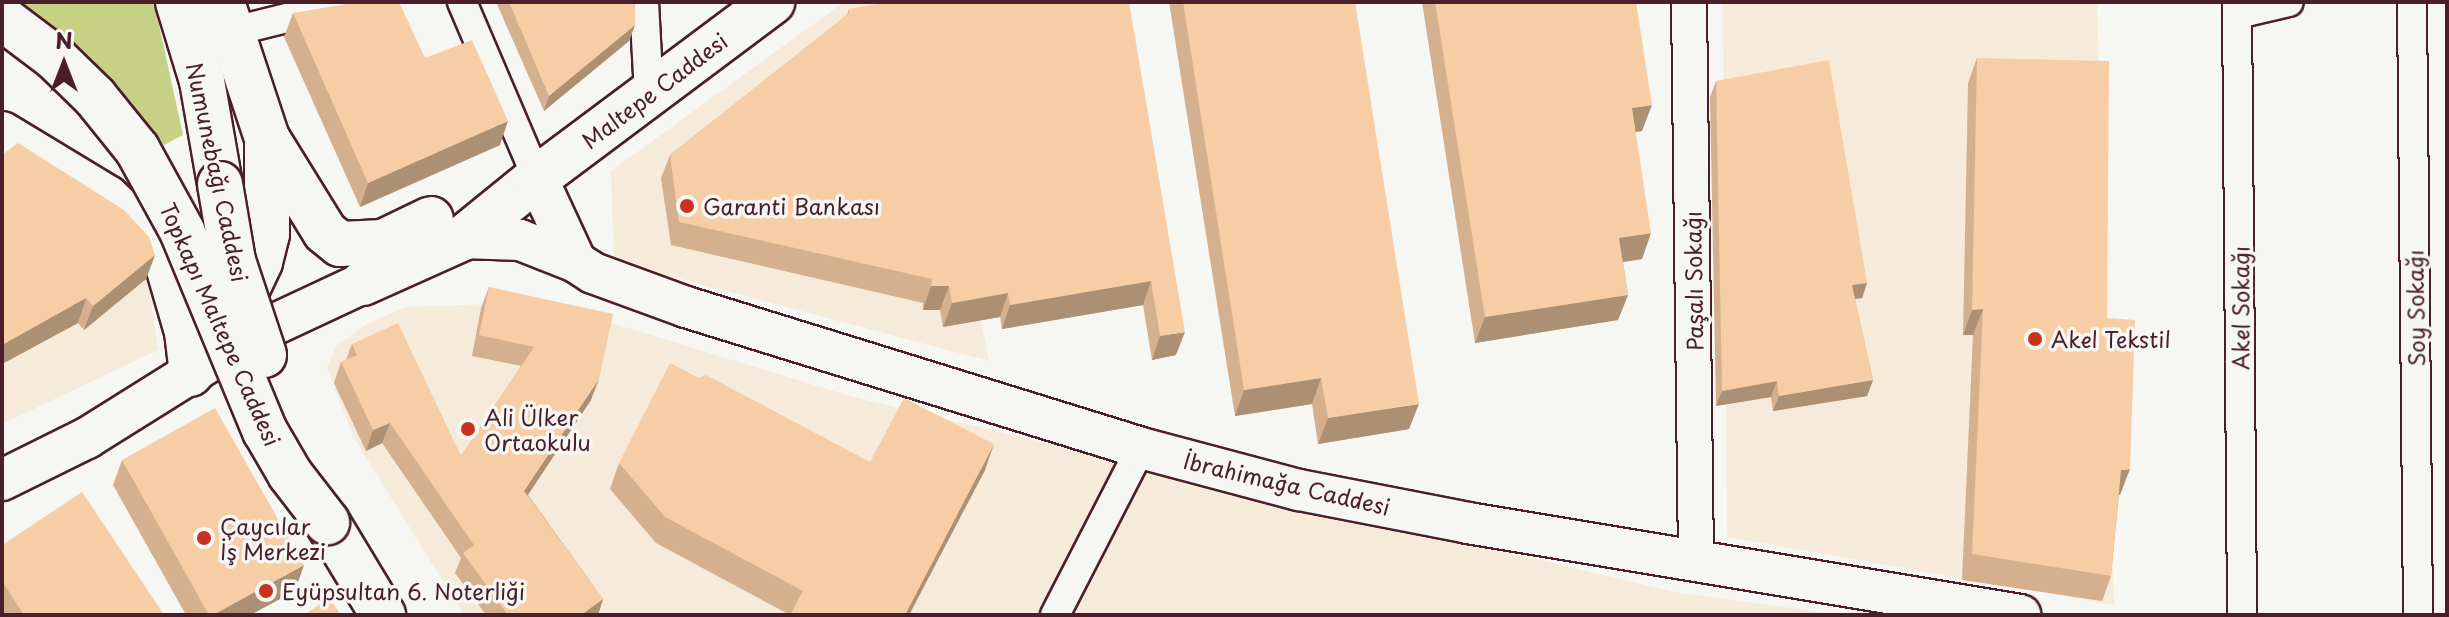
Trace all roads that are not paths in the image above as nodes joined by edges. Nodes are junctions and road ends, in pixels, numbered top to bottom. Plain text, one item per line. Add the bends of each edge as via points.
1 (178, 2) edge
2 (351, 2) edge
3 (462, 2) edge
4 (644, 2) edge
5 (772, 2) edge
6 (1689, 2) edge
7 (2289, 2) edge
8 (2412, 2) edge
9 (2238, 8) edge
10 (228, 16) edge
11 (2, 18) edge
12 (649, 95) junction
13 (2, 132) edge
14 (267, 138) junction
15 (537, 178) junction
16 (463, 238) junction
17 (576, 262) junction
18 (363, 283) joint
19 (190, 374) junction
20 (1141, 448) junction
21 (2, 480) edge
22 (327, 522) junction
23 (1696, 560) junction
24 (1870, 601) edge
25 (383, 615) edge
26 (1055, 615) edge
27 (2020, 615) edge
28 (2242, 615) edge
29 (2418, 615) edge

1 - 22 main road, Numunebağı Caddesi, bridge via 202,81 233,261
2 - 10 street
3 - 15 street
4 - 12 street
5 - 12 main road, Maltepe Caddesi
6 - 23 street, Paşalı Sokağı
7 - 9 street
8 - 29 street, Soy Sokağı
9 - 28 street, Akel Sokağı
10 - 14 main road
11 - 22 main road, Topkapı Maltepe Caddesi, bridge via 55,58 137,149 182,231 265,431
12 - 15 main road, Maltepe Caddesi
13 - 19 main road via 108,196 160,246 185,332
14 - 15 main road via 310,212 340,244 383,242 505,183
14 - 19 main road via 267,234 260,262 228,330
15 - 16 main road, Maltepe Caddesi
15 - 17 main road
16 - 17 main road, İbrahimağa Caddesi via 520,240
16 - 18 main road, Maltepe Caddesi
17 - 20 main road, İbrahimağa Caddesi via 686,307
18 - 19 main road via 252,335
19 - 21 main road via 87,438
20 - 23 main road, İbrahimağa Caddesi via 1299,490
20 - 26 street
22 - 25 main road, Topkapı Maltepe Caddesi
23 - 24 main road, İbrahimağa Caddesi
24 - 27 main road, İbrahimağa Caddesi

